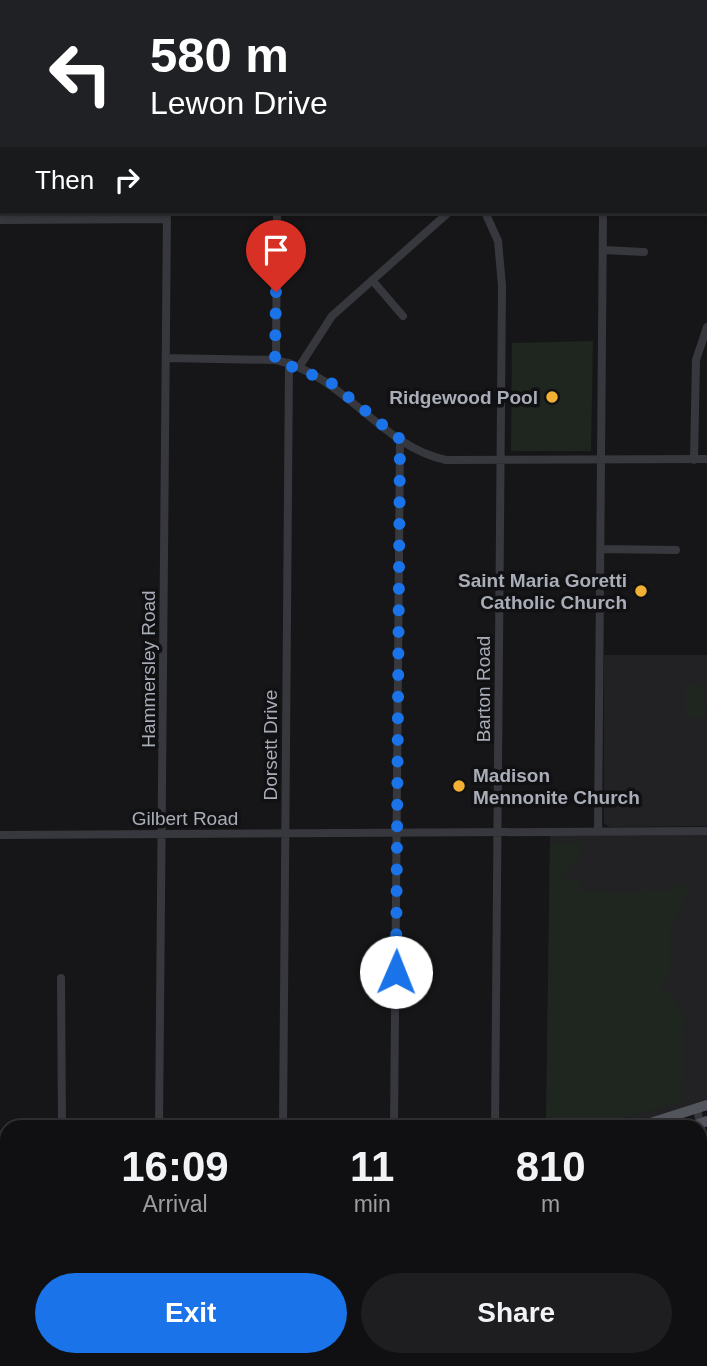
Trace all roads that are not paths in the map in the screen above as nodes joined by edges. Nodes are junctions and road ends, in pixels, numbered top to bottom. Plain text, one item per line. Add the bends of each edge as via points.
1 (277, 214) edge
2 (447, 214) edge
3 (486, 214) edge
4 (603, 214) edge
5 (167, 215) edge
6 (0, 220) edge
7 (603, 250) junction
8 (644, 251) dead end
9 (372, 280) junction
10 (403, 316) dead end
11 (707, 327) edge
12 (166, 358) junction
13 (275, 360) junction
14 (289, 363) junction
15 (299, 367) junction
16 (400, 439) junction
17 (707, 459) edge
18 (501, 460) junction
19 (601, 460) junction
20 (694, 460) junction
21 (601, 549) junction
22 (676, 550) dead end
23 (707, 831) edge
24 (499, 832) junction
25 (598, 832) junction
26 (285, 833) junction
27 (397, 833) junction
28 (162, 834) junction
29 (0, 835) edge
30 (61, 978) dead end
31 (702, 1107) edge
32 (62, 1120) edge
33 (159, 1120) edge
34 (283, 1120) edge
35 (394, 1120) edge
36 (495, 1120) edge
37 (660, 1120) edge

1 - 13 street
2 - 9 street
3 - 18 street, Barton Road via 502,261
4 - 7 street
5 - 6 street
5 - 12 street, Hammersley Road
7 - 8 street
7 - 19 street
9 - 10 street
9 - 15 street via 332,316
11 - 20 street via 696,360
12 - 13 street
12 - 28 street, Hammersley Road
13 - 14 street
14 - 15 street
14 - 26 street, Dorsett Drive
15 - 16 street via 330,382
16 - 18 street via 424,456
16 - 27 street
17 - 20 street
18 - 19 street
18 - 24 street, Barton Road
19 - 20 street
19 - 21 street
21 - 22 street
21 - 25 street
23 - 25 street, Gilbert Road
24 - 25 street, Gilbert Road
24 - 27 street, Gilbert Road
24 - 36 street, Barton Road
26 - 27 street, Gilbert Road
26 - 28 street, Gilbert Road
26 - 34 street, Dorsett Drive
27 - 35 street
28 - 29 street, Gilbert Road
28 - 33 street, Hammersley Road
30 - 32 street
31 - 37 main road

